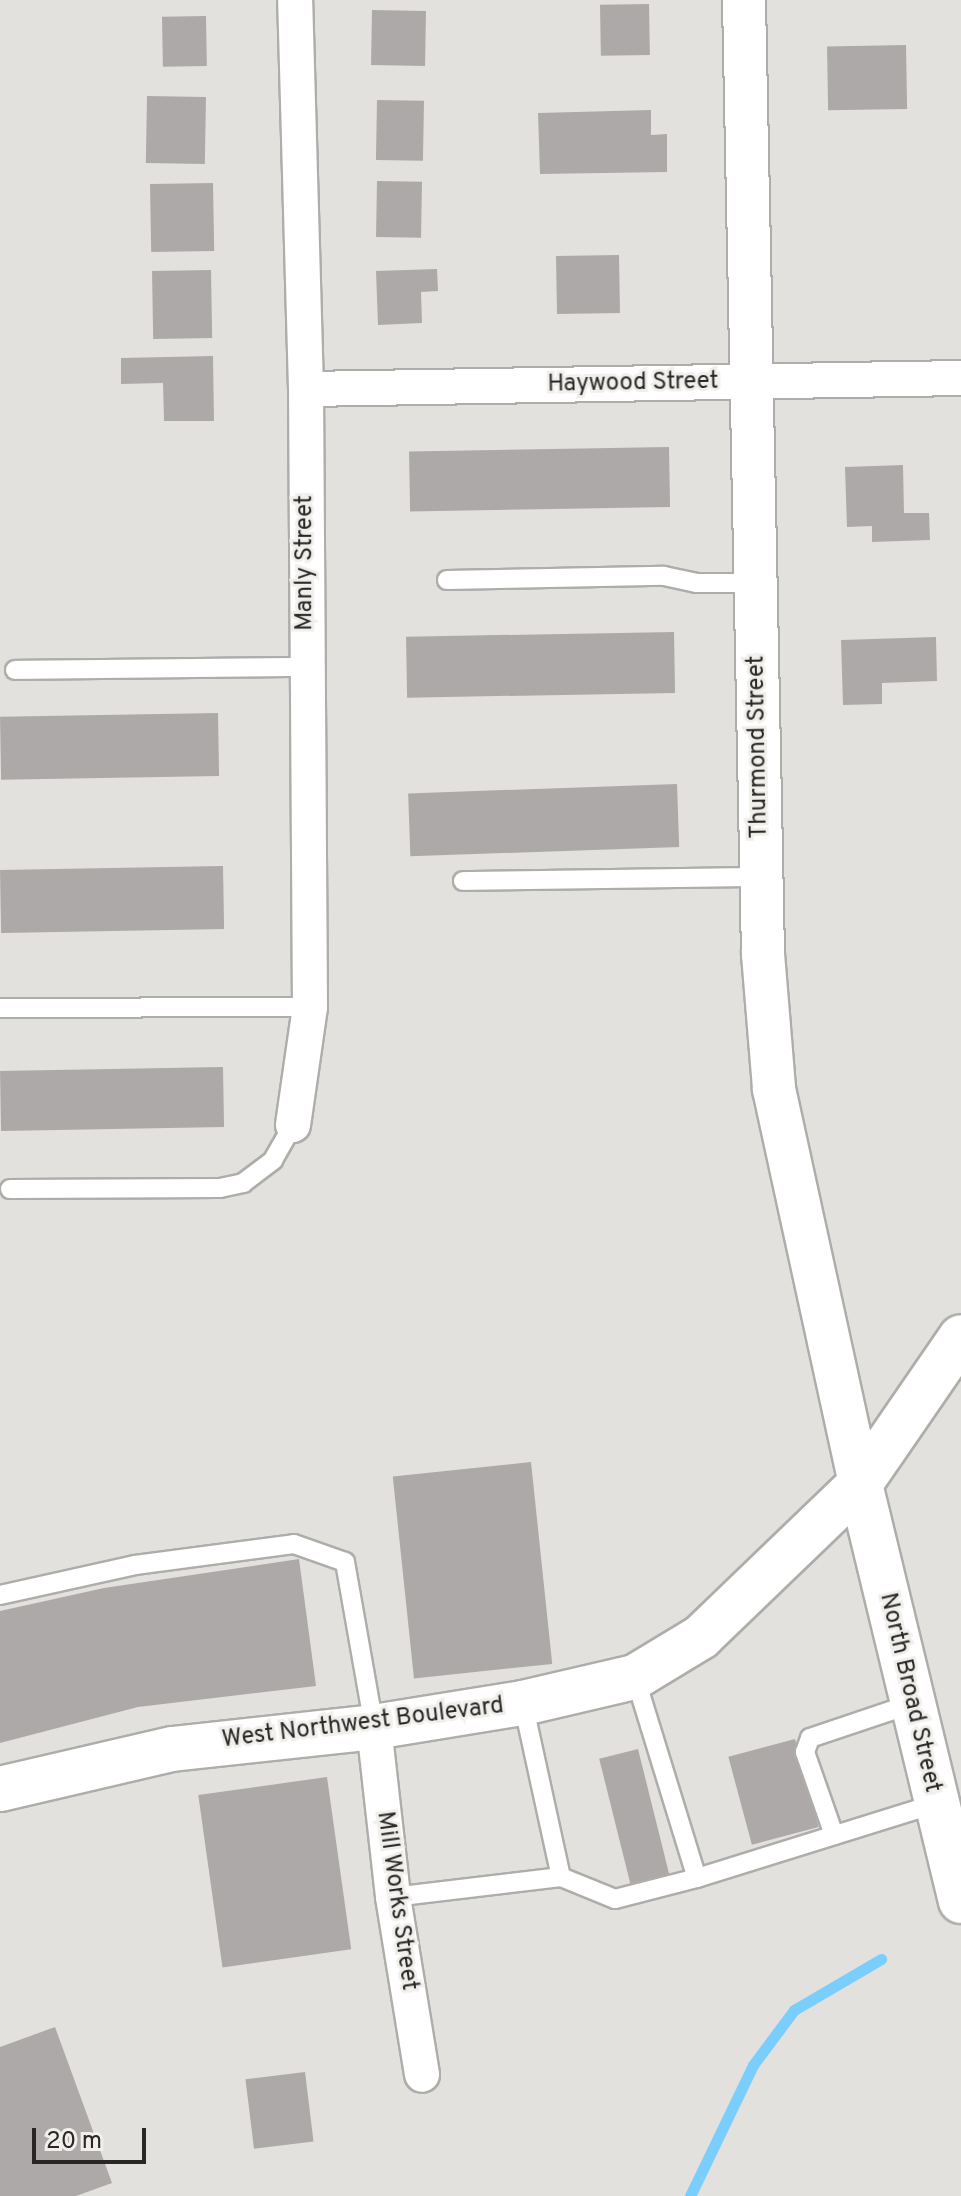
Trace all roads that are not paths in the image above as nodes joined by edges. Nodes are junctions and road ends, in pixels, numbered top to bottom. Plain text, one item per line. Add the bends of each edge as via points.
1 (295, 0) edge
2 (744, 0) edge
3 (961, 378) edge
4 (755, 382) junction
5 (306, 389) junction
6 (447, 580) dead end
7 (757, 583) junction
8 (306, 667) junction
9 (15, 670) dead end
10 (761, 877) junction
11 (463, 881) dead end
12 (310, 1007) junction
13 (0, 1008) edge
14 (293, 1125) joint
15 (10, 1189) dead end
16 (961, 1337) edge
17 (860, 1484) junction
18 (0, 1595) edge
19 (635, 1677) junction
20 (523, 1703) junction
21 (911, 1704) junction
22 (374, 1727) junction
23 (0, 1789) edge
24 (934, 1804) junction
25 (834, 1835) junction
26 (561, 1877) junction
27 (697, 1878) junction
28 (393, 1897) junction
29 (961, 1901) edge
30 (422, 2075) dead end

1 - 5 street, Manly Street
2 - 4 street, Thurmond Street
3 - 4 street, Haywood Street
4 - 5 street, Haywood Street
4 - 7 street, Thurmond Street
5 - 8 street, Manly Street
6 - 7 lane via 664,576 696,583
7 - 10 street, Thurmond Street
8 - 9 lane
8 - 12 street, Manly Street
10 - 11 lane
10 - 17 street, Thurmond Street via 774,1089
12 - 13 lane
12 - 14 street, Manly Street
14 - 15 lane via 273,1160 243,1183 220,1188
16 - 17 main road, West Northwest Boulevard
17 - 19 main road, West Northwest Boulevard via 701,1637
17 - 21 main road, North Broad Street
18 - 22 lane via 135,1565 294,1544 345,1562
19 - 20 main road, West Northwest Boulevard
19 - 27 lane
20 - 22 main road, West Northwest Boulevard
20 - 26 lane
21 - 24 main road, North Broad Street
21 - 25 lane via 810,1738 805,1752
22 - 23 main road, West Northwest Boulevard via 172,1749
22 - 28 street, Mill Works Street
24 - 25 lane
24 - 29 main road, North Broad Street
25 - 27 lane
26 - 27 lane via 615,1899
26 - 28 lane
28 - 30 street, Mill Works Street

